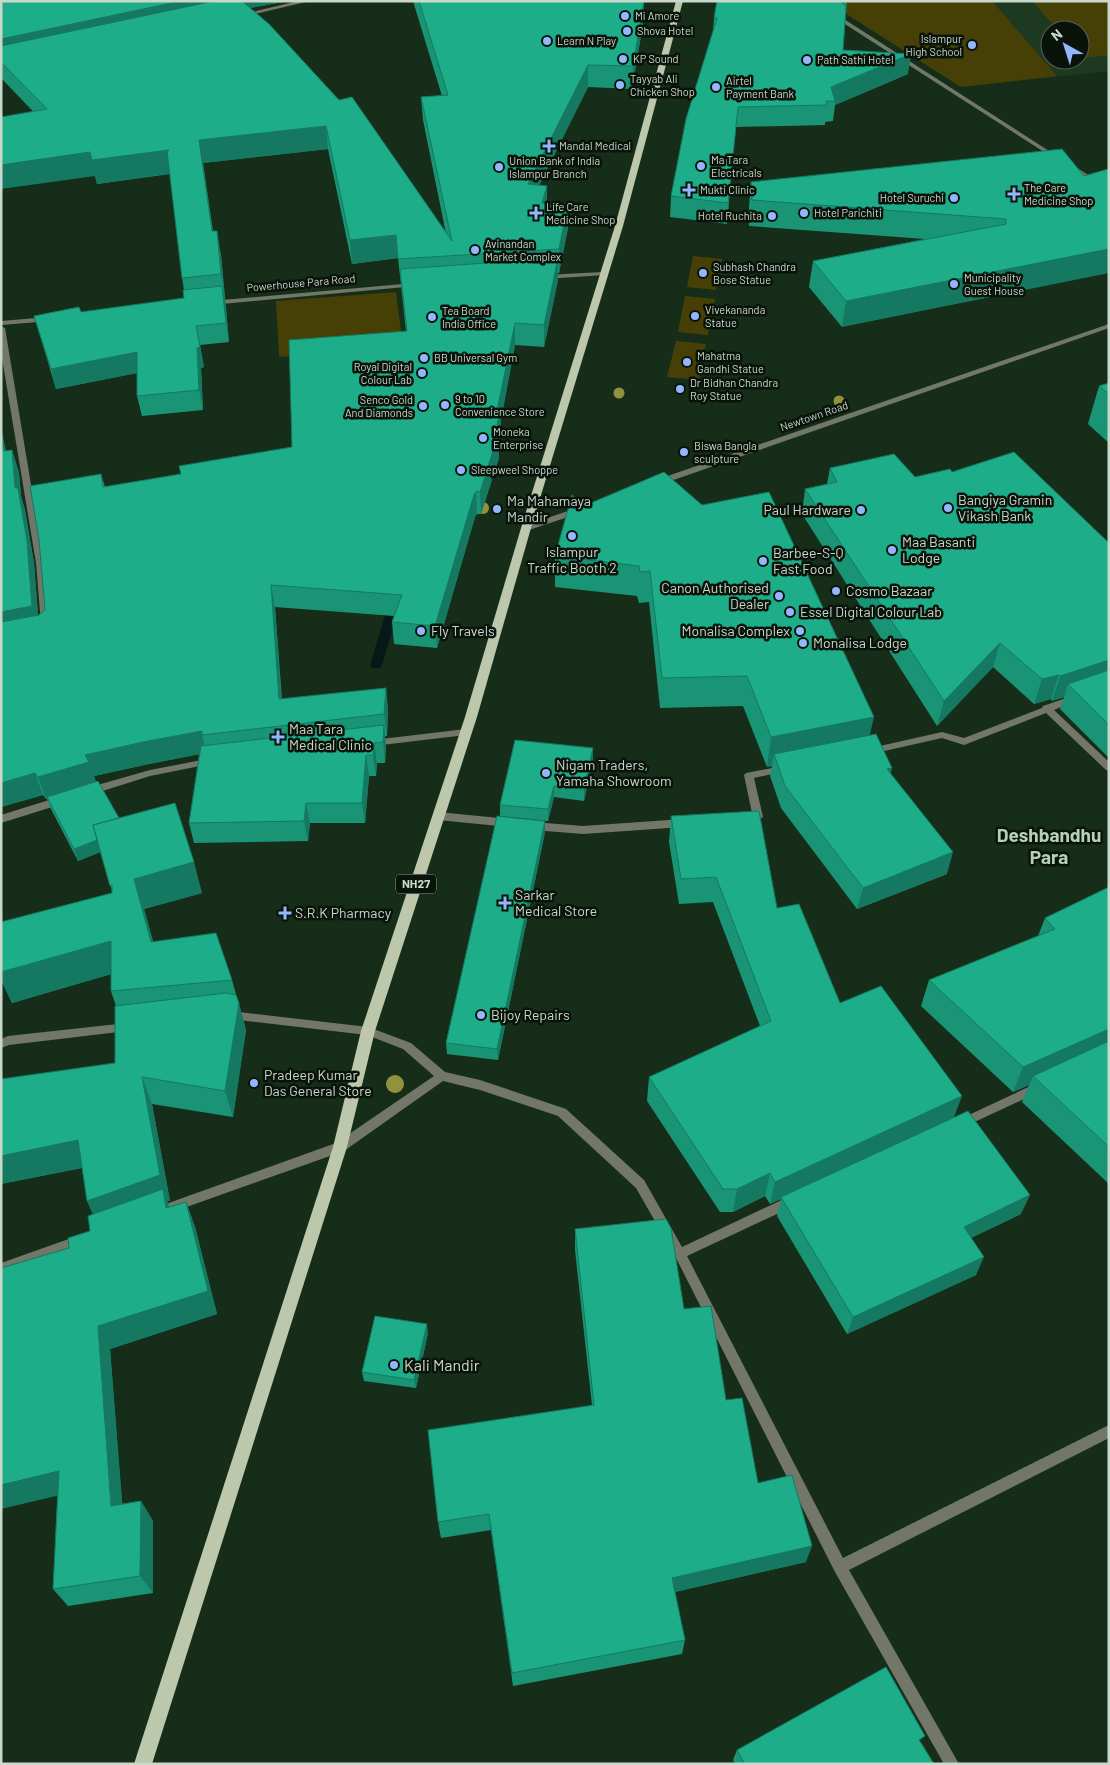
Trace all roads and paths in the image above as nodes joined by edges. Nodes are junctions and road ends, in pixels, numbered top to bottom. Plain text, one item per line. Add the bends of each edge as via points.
1 (307, 1) edge
2 (680, 1) edge
3 (812, 1) edge
4 (297, 2) edge
5 (230, 17) edge
6 (1109, 191) edge
7 (603, 274) junction
8 (534, 278) edge
9 (418, 285) edge
10 (200, 304) edge
11 (61, 317) edge
12 (1, 323) edge
13 (1109, 326) edge
14 (1, 328) edge
15 (654, 484) edge
16 (590, 506) edge
17 (526, 528) junction
18 (46, 632) edge
19 (1082, 695) edge
20 (1046, 708) junction
21 (466, 732) junction
22 (364, 744) edge
23 (865, 752) edge
24 (221, 760) edge
25 (797, 766) edge
26 (1109, 768) edge
27 (438, 816) junction
28 (739, 818) edge
29 (1, 819) edge
30 (690, 822) edge
31 (214, 1017) edge
32 (136, 1026) edge
33 (368, 1031) junction
34 (1, 1044) edge
35 (442, 1076) junction
36 (1046, 1084) edge
37 (949, 1129) edge
38 (340, 1147) junction
39 (797, 1199) edge
40 (153, 1214) edge
41 (88, 1237) edge
42 (680, 1254) junction
43 (1, 1268) edge
44 (1109, 1431) edge
45 (840, 1567) junction
46 (143, 1764) edge
47 (952, 1764) edge

1 - 4 street
2 - 7 main road, NH27
3 - 6 street
4 - 5 street
7 - 8 street
7 - 17 main road, NH27
9 - 10 street, Powerhouse Para Road
11 - 12 street
13 - 15 street, Newtown Road
14 - 18 street via 40,563
16 - 17 street
17 - 21 main road, NH27
19 - 20 street
20 - 23 street via 964,742 942,735
20 - 26 street
21 - 22 street
21 - 27 main road, NH27
24 - 29 street via 185,764 130,778
25 - 28 street via 749,775 758,817
27 - 30 street via 582,830
27 - 33 main road, NH27
31 - 33 street via 234,1015
32 - 34 street
33 - 35 street via 407,1046
33 - 38 main road, NH27
35 - 38 street
35 - 42 street via 562,1112 640,1184
36 - 37 street
38 - 40 street
38 - 46 main road, NH27
39 - 42 street
41 - 43 street
42 - 45 street
44 - 45 street
45 - 47 street

